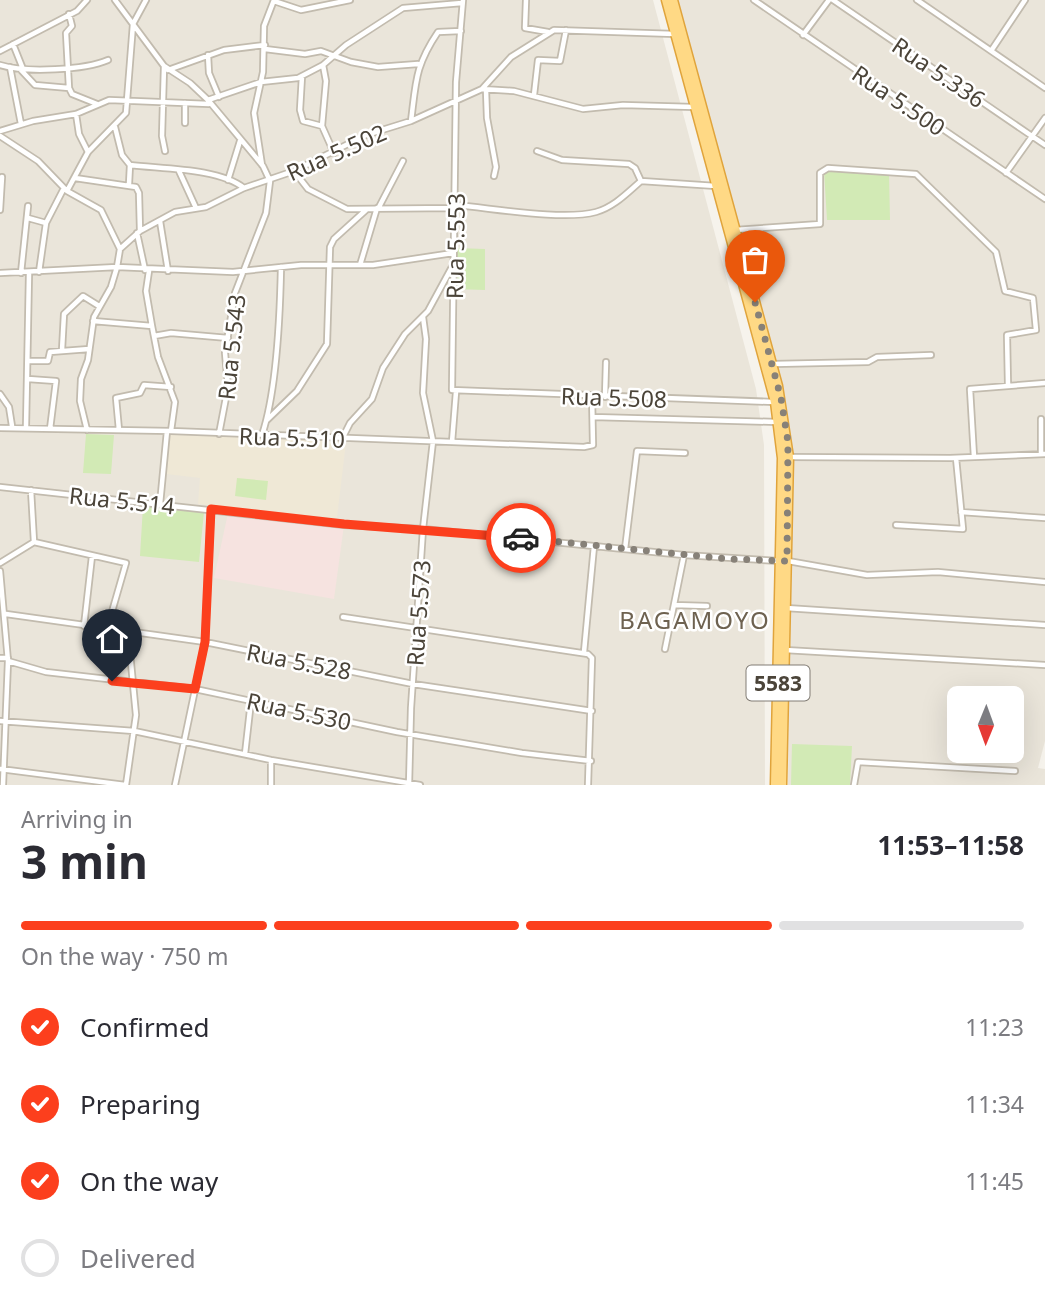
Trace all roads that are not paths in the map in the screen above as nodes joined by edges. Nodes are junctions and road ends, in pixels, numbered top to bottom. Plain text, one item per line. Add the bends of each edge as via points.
1 (88, 0) edge
2 (115, 0) edge
3 (146, 0) edge
4 (274, 0) edge
5 (350, 0) edge
6 (406, 0) edge
7 (526, 0) edge
8 (666, 0) edge
9 (673, 0) edge
10 (754, 0) edge
11 (831, 0) edge
12 (917, 0) edge
13 (1025, 0) edge
14 (463, 2) edge
15 (923, 2) edge
16 (406, 7) junction
17 (69, 14) junction
18 (133, 24) junction
19 (566, 30) junction
20 (461, 32) junction
21 (549, 32) junction
22 (676, 34) junction
23 (803, 36) junction
24 (13, 44) junction
25 (265, 47) junction
26 (0, 51) edge
27 (991, 51) junction
28 (208, 55) junction
29 (334, 55) junction
30 (108, 61) dead end
31 (418, 64) junction
32 (0, 65) edge
33 (323, 65) junction
34 (67, 67) junction
35 (10, 68) junction
36 (166, 68) junction
37 (22, 69) junction
38 (302, 76) junction
39 (261, 82) junction
40 (69, 88) junction
41 (1045, 88) edge
42 (484, 90) junction
43 (534, 95) junction
44 (219, 97) junction
45 (129, 100) junction
46 (456, 100) junction
47 (163, 102) junction
48 (209, 102) junction
49 (185, 103) junction
50 (97, 104) junction
51 (695, 107) junction
52 (76, 114) junction
53 (1045, 118) edge
54 (411, 121) junction
55 (185, 123) dead end
56 (21, 124) junction
57 (322, 126) junction
58 (115, 127) junction
59 (0, 133) edge
60 (1032, 136) junction
61 (240, 140) junction
62 (2, 142) edge
63 (1045, 145) edge
64 (165, 151) dead end
65 (537, 151) dead end
66 (88, 152) junction
67 (334, 153) junction
68 (403, 161) dead end
69 (130, 165) junction
70 (262, 166) junction
71 (179, 171) junction
72 (294, 171) junction
73 (1006, 173) junction
74 (494, 176) dead end
75 (2, 177) dead end
76 (75, 178) junction
77 (228, 180) junction
78 (270, 181) junction
79 (640, 181) junction
80 (129, 184) junction
81 (717, 186) junction
82 (244, 188) junction
83 (65, 189) junction
84 (1045, 200) edge
85 (0, 202) edge
86 (28, 206) dead end
87 (455, 206) junction
88 (196, 208) junction
89 (378, 208) junction
90 (0, 210) edge
91 (366, 210) junction
92 (28, 218) junction
93 (160, 221) junction
94 (46, 223) junction
95 (735, 230) junction
96 (138, 232) junction
97 (120, 249) junction
98 (453, 253) junction
99 (453, 264) junction
100 (325, 265) junction
101 (360, 265) junction
102 (117, 267) junction
103 (281, 267) junction
104 (147, 270) junction
105 (167, 271) junction
106 (243, 271) junction
107 (39, 272) junction
108 (0, 273) edge
109 (21, 273) junction
110 (29, 273) junction
111 (99, 306) junction
112 (423, 317) junction
113 (93, 321) junction
114 (152, 326) junction
115 (154, 336) junction
116 (228, 338) junction
117 (89, 349) junction
118 (62, 350) junction
119 (931, 355) dead end
120 (29, 361) junction
121 (606, 362) dead end
122 (772, 364) junction
123 (28, 379) junction
124 (1045, 383) edge
125 (1008, 385) junction
126 (171, 387) junction
127 (455, 392) junction
128 (0, 394) edge
129 (592, 396) junction
130 (605, 397) junction
131 (775, 402) junction
132 (593, 417) junction
133 (1041, 419) dead end
134 (267, 420) junction
135 (777, 422) junction
136 (12, 426) junction
137 (26, 427) junction
138 (0, 428) edge
139 (50, 429) junction
140 (87, 430) junction
141 (119, 430) junction
142 (169, 431) junction
143 (219, 434) junction
144 (261, 435) junction
145 (342, 439) junction
146 (433, 441) junction
147 (452, 442) junction
148 (685, 453) dead end
149 (1043, 454) edge
150 (789, 457) junction
151 (974, 457) junction
152 (957, 458) junction
153 (0, 487) edge
154 (31, 490) junction
155 (160, 504) junction
156 (211, 509) junction
157 (961, 512) junction
158 (1045, 518) edge
159 (895, 525) dead end
160 (423, 528) junction
161 (786, 534) junction
162 (34, 542) junction
163 (594, 546) junction
164 (625, 549) junction
165 (684, 555) junction
166 (92, 556) junction
167 (784, 561) junction
168 (0, 563) edge
169 (0, 571) edge
170 (1045, 582) edge
171 (674, 605) junction
172 (707, 606) dead end
173 (786, 608) junction
174 (6, 614) junction
175 (343, 617) dead end
176 (1045, 625) edge
177 (84, 626) junction
178 (416, 628) junction
179 (107, 629) junction
180 (128, 632) junction
181 (205, 642) junction
182 (665, 649) dead end
183 (785, 650) junction
184 (584, 652) junction
185 (0, 658) edge
186 (8, 659) junction
187 (1045, 665) edge
188 (134, 684) junction
189 (413, 684) junction
190 (195, 689) junction
191 (251, 701) junction
192 (592, 710) junction
193 (3, 721) edge
194 (134, 731) junction
195 (411, 733) junction
196 (185, 741) junction
197 (246, 754) junction
198 (271, 760) junction
199 (591, 761) junction
200 (2, 769) edge
201 (1015, 771) dead end
202 (409, 784) edge
203 (3, 785) edge
204 (126, 785) edge
205 (175, 785) edge
206 (271, 785) edge
207 (419, 785) edge
208 (588, 785) edge
209 (775, 785) edge
210 (782, 785) edge
211 (854, 785) edge

1 - 17 street
2 - 18 street
3 - 18 street
4 - 5 street via 301,10
4 - 25 street via 264,26
6 - 16 street
7 - 21 street via 526,30
8 - 22 highway
9 - 95 highway
10 - 23 street, Rua 5.500
11 - 23 street
11 - 60 street, Rua 5.336
12 - 15 street
13 - 27 street
14 - 16 street
14 - 20 street, Rua 5.553
15 - 27 street
16 - 29 street
17 - 24 street
17 - 34 street
18 - 36 street
18 - 45 street
19 - 21 street, Rua 5.502
19 - 22 street, Rua 5.502
19 - 43 street via 560,61 538,60
20 - 31 street via 438,32
20 - 46 street, Rua 5.553
21 - 42 street, Rua 5.502 via 511,57
22 - 51 highway
23 - 73 street, Rua 5.500
24 - 26 street
24 - 37 street
25 - 28 street via 244,46
25 - 29 street
25 - 39 street
27 - 41 street
28 - 36 street
28 - 44 street via 209,74
29 - 31 street via 371,66
29 - 33 street
30 - 34 street via 80,69
31 - 54 street
32 - 35 street
33 - 38 street
33 - 57 street
34 - 37 street
34 - 40 street
35 - 37 street
35 - 56 street
36 - 47 street
36 - 48 street
37 - 40 street via 35,85
38 - 39 street
38 - 57 street via 303,121
39 - 44 street
39 - 70 street via 254,121
40 - 50 street via 72,94
42 - 43 street
42 - 46 street, Rua 5.502
42 - 74 street
43 - 51 street via 583,109
44 - 48 street
45 - 47 street
45 - 50 street
45 - 58 street
46 - 54 street, Rua 5.502
46 - 87 street, Rua 5.553
47 - 49 street
47 - 64 street
48 - 49 street
48 - 61 street
49 - 55 street
50 - 52 street
51 - 81 highway
52 - 56 street
52 - 66 street
53 - 60 street
54 - 67 street, Rua 5.502 via 366,135
56 - 59 street
57 - 67 street
58 - 66 street
58 - 69 street via 122,155
59 - 62 street
60 - 63 street, Rua 5.336
60 - 73 street
61 - 70 street
61 - 77 street
62 - 83 street via 38,161
65 - 79 street via 562,160 633,166
66 - 76 street
67 - 72 street, Rua 5.502
68 - 89 street
69 - 71 street
69 - 80 street
70 - 78 street
71 - 77 street
71 - 88 street
72 - 78 street, Rua 5.502
72 - 91 street via 303,184 326,200 347,209
73 - 84 street, Rua 5.500
75 - 85 street
76 - 80 street
76 - 83 street
77 - 82 street
78 - 82 street, Rua 5.502
78 - 106 street, Rua 5.543 via 265,213
79 - 81 street
79 - 87 street via 619,201 596,212
80 - 96 street via 139,192
81 - 131 highway
82 - 88 street, Rua 5.502 via 225,200
83 - 94 street
83 - 97 street via 104,214
85 - 90 street
86 - 92 street
87 - 89 street
87 - 98 street, Rua 5.553
88 - 93 street, Rua 5.502
89 - 91 street
89 - 101 street
91 - 100 street via 334,239
92 - 94 street
92 - 109 street
93 - 96 street, Rua 5.502
93 - 105 street
94 - 107 street
95 - 122 highway
95 - 125 street via 820,224 820,173 828,168 916,174 996,252 1005,291 1033,298 1036,330 1007,335
96 - 97 street, Rua 5.502
96 - 104 street
97 - 102 street
98 - 99 street, Rua 5.553
98 - 101 street
99 - 112 street
99 - 127 street, Rua 5.553
100 - 101 street
100 - 103 street
100 - 134 street via 327,344 297,391
102 - 104 street
102 - 107 street
102 - 111 street
103 - 106 street
103 - 134 street
104 - 105 street
104 - 114 street
105 - 106 street
106 - 116 street, Rua 5.543
107 - 110 street
108 - 109 street
109 - 110 street
110 - 120 street
111 - 113 street
111 - 118 street via 83,296 64,314
112 - 145 street via 401,340 383,368 372,399
112 - 146 street, Rua 5.573 via 423,393
113 - 114 street
113 - 117 street
114 - 115 street
115 - 116 street
115 - 126 street
116 - 143 street, Rua 5.543 via 228,387
117 - 118 street
117 - 140 street via 79,395
118 - 120 street via 50,352 48,361
119 - 122 street
120 - 123 street
121 - 130 street
122 - 150 highway
123 - 137 street
123 - 139 street via 56,381
124 - 125 street
125 - 151 street via 970,389
126 - 141 street via 144,385 140,393 116,398
126 - 142 street via 175,407
127 - 129 street, Rua 5.508
127 - 147 street, Rua 5.553
128 - 136 street via 9,407
129 - 130 street, Rua 5.508
129 - 132 street
130 - 131 street, Rua 5.508
131 - 135 highway
132 - 135 street
132 - 147 street, Rua 5.510 via 593,444 584,447
133 - 149 street
134 - 144 street
135 - 161 highway
136 - 137 street, Rua 5.510
136 - 138 street, Rua 5.510
137 - 139 street, Rua 5.510
139 - 140 street, Rua 5.510
140 - 141 street, Rua 5.510
141 - 142 street, Rua 5.510
142 - 143 street, Rua 5.510
142 - 155 street
143 - 144 street, Rua 5.510
144 - 145 street, Rua 5.510
145 - 146 street, Rua 5.510
146 - 147 street, Rua 5.510
146 - 160 street, Rua 5.573
148 - 164 street via 637,451
149 - 151 street
150 - 152 street
150 - 161 highway
151 - 152 street
152 - 157 street
153 - 154 street, Rua 5.514
154 - 155 street, Rua 5.514
154 - 162 street
155 - 156 street, Rua 5.514
156 - 160 street, Rua 5.514
156 - 181 street
157 - 158 street
157 - 159 street via 962,529
160 - 163 street, Rua 5.514
160 - 178 street, Rua 5.573
161 - 167 highway, 5583
162 - 166 street
162 - 168 street
163 - 164 street, Rua 5.514
163 - 184 street
164 - 165 street, Rua 5.514
165 - 167 street, Rua 5.514
165 - 171 street
166 - 177 street
166 - 179 street via 126,563
167 - 170 street, Rua 5.514 via 867,575 939,572
167 - 173 highway, 5583
167 - 209 highway, 5583
169 - 174 street
171 - 172 street
171 - 182 street
173 - 176 street
173 - 183 highway, 5583
174 - 177 street, Rua 5.528
174 - 186 street
175 - 178 street
177 - 179 street, Rua 5.528
178 - 184 street
178 - 189 street, Rua 5.573
179 - 180 street, Rua 5.528
180 - 181 street, Rua 5.528
180 - 188 street
181 - 189 street, Rua 5.528
181 - 190 street
183 - 187 street
183 - 210 highway, 5583
184 - 192 street via 592,658
185 - 186 street, Rua 5.530
186 - 188 street, Rua 5.530 via 46,672
186 - 193 street
188 - 190 street, Rua 5.530
188 - 194 street
189 - 192 street, Rua 5.528
189 - 195 street, Rua 5.573
190 - 191 street, Rua 5.530
190 - 196 street
191 - 195 street, Rua 5.530
191 - 197 street
192 - 199 street
193 - 194 street
193 - 200 street
194 - 196 street
194 - 204 street
195 - 199 street, Rua 5.530
195 - 202 street, Rua 5.573
196 - 197 street
196 - 205 street
197 - 198 street
198 - 202 street
198 - 206 street
199 - 208 street
200 - 203 street
200 - 204 street
201 - 211 street via 858,762
202 - 207 street

